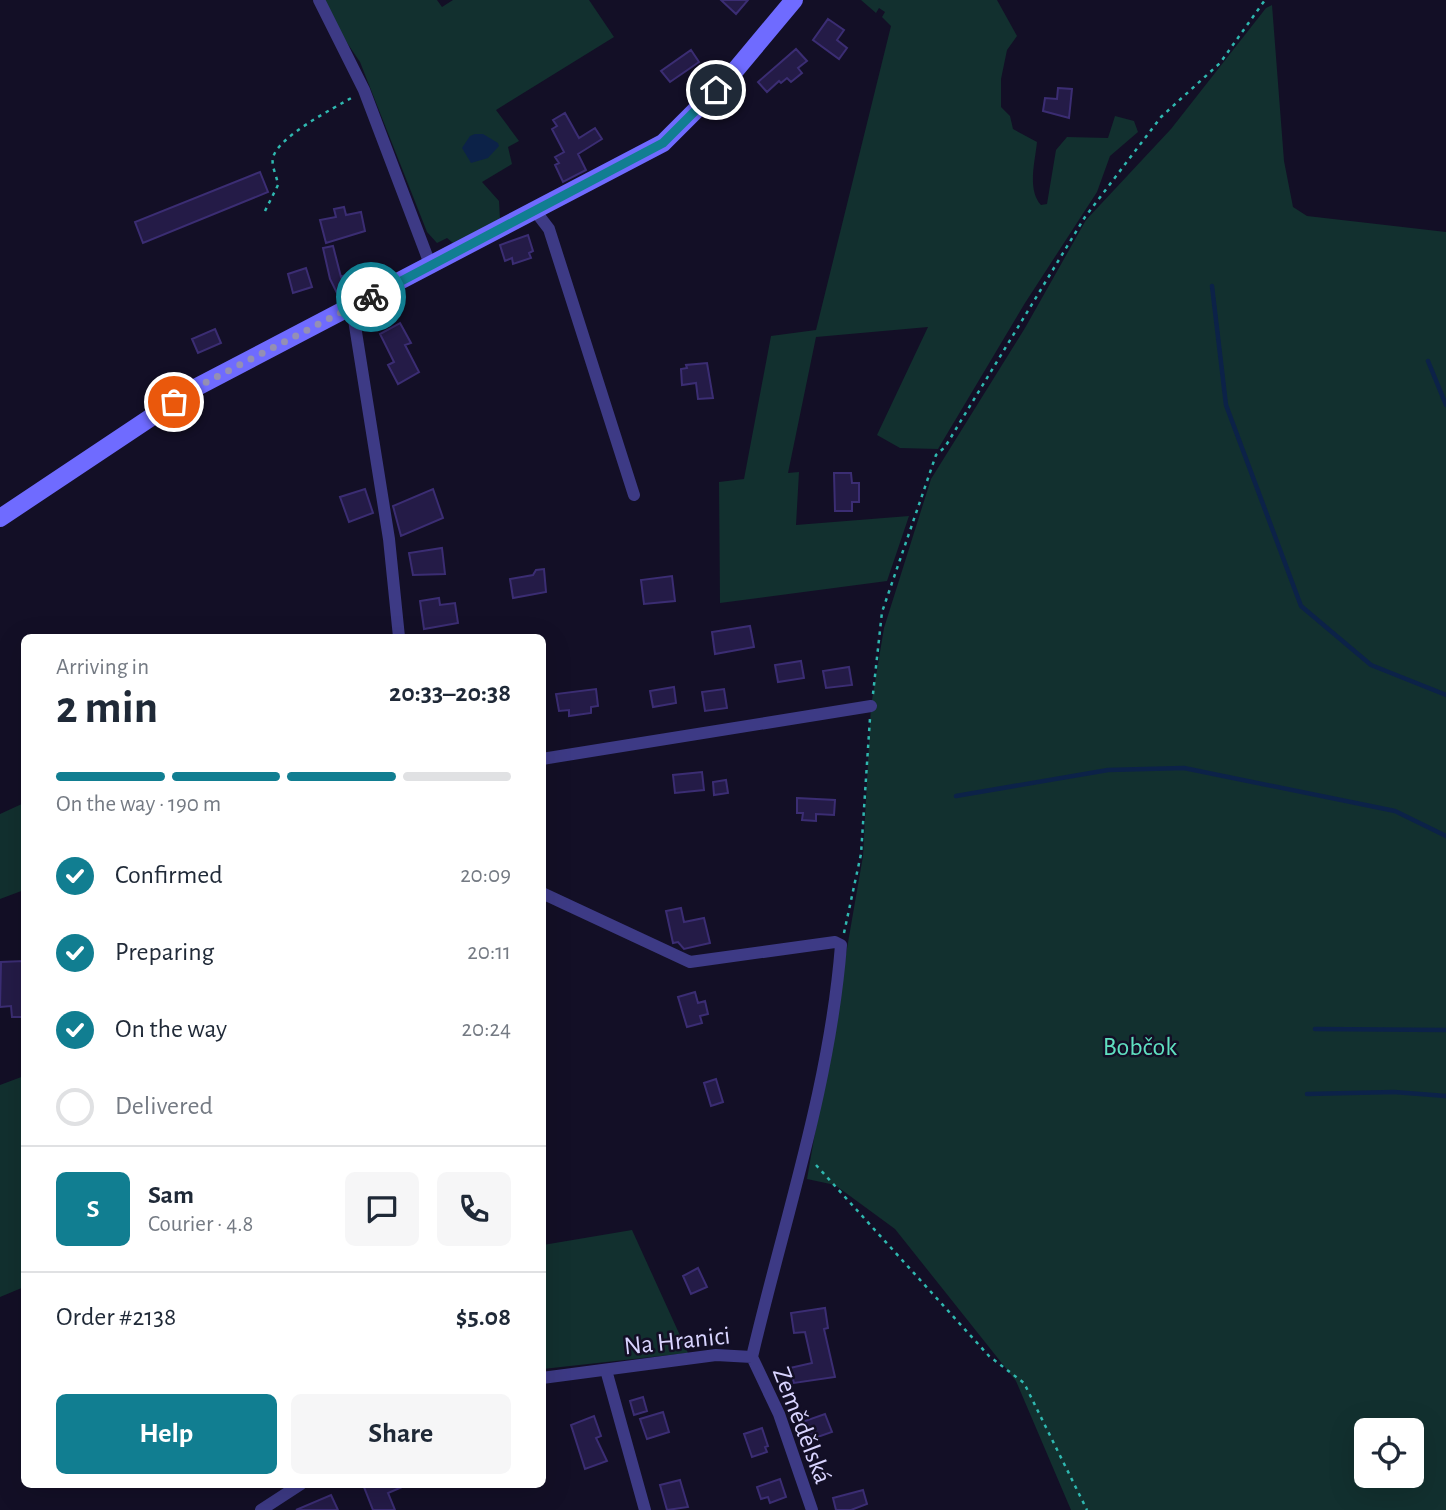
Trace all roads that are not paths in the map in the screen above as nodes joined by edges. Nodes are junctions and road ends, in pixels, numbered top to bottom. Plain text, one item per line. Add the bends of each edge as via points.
1 (319, 0) edge
2 (794, 0) edge
3 (536, 212) junction
4 (430, 264) junction
5 (352, 307) junction
6 (634, 495) dead end
7 (0, 518) edge
8 (400, 634) edge
9 (871, 706) road end
10 (546, 758) edge
11 (546, 895) edge
12 (752, 1357) junction
13 (606, 1370) junction
14 (546, 1378) edge
15 (295, 1488) edge
16 (261, 1510) edge
17 (645, 1510) edge
18 (811, 1510) edge

1 - 4 street via 364,90
2 - 3 street via 733,73 663,143
3 - 4 street
3 - 6 street via 549,229
4 - 5 street
5 - 7 street via 195,388
5 - 8 street
9 - 10 street
11 - 12 street via 690,962 835,942 841,945 806,1155
12 - 13 street, Na Hranici via 716,1355
12 - 18 street, Zemědělská via 779,1414
13 - 14 street, Na Hranici
13 - 17 street, Na Hranici
15 - 16 street

